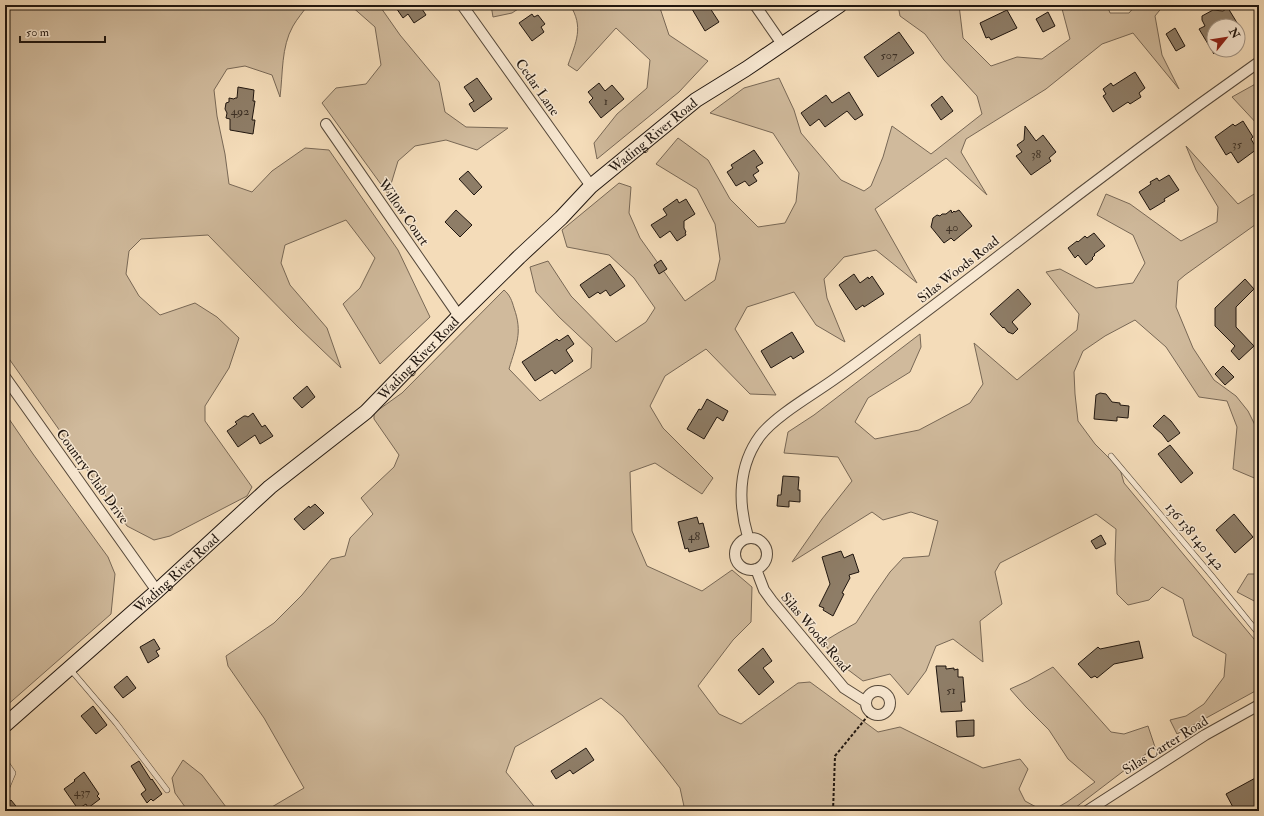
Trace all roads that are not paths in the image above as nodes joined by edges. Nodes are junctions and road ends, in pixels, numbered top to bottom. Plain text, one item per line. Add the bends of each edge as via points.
1 (462, 5) edge
2 (755, 5) edge
3 (840, 5) edge
4 (782, 44) junction
5 (1259, 62) edge
6 (326, 124) dead end
7 (591, 186) junction
8 (459, 316) junction
9 (5, 377) edge
10 (1111, 456) dead end
11 (748, 537) junction
12 (756, 569) junction
13 (158, 590) junction
14 (1259, 634) edge
15 (70, 668) junction
16 (866, 702) junction
17 (1259, 705) edge
18 (5, 725) edge
19 (5, 761) edge
20 (167, 790) dead end
21 (5, 792) edge
22 (1087, 811) edge

1 - 7 street, Cedar Lane
2 - 4 street
3 - 4 main road, Wading River Road
4 - 7 main road, Wading River Road via 696,100
5 - 11 street, Silas Woods Road via 761,434 753,448 741,485 741,505
6 - 8 street, Willow Court
7 - 8 main road, Wading River Road
8 - 13 main road, Wading River Road via 366,412 270,487
9 - 13 street, Country Club Drive
10 - 14 lane, 136 138 140 142
11 - 12 street via 763,542 767,551 766,562
11 - 12 street via 738,543 734,553 735,559 747,570
12 - 16 street, Silas Woods Road via 764,590 772,601 844,688
13 - 15 main road, Wading River Road
15 - 18 main road, Wading River Road
15 - 20 lane
16 - 16 street via 868,710 878,715 886,713 890,707 890,698 885,692 876,690 869,694
17 - 22 street, Silas Carter Road via 1198,739
19 - 21 lane via 13,773

